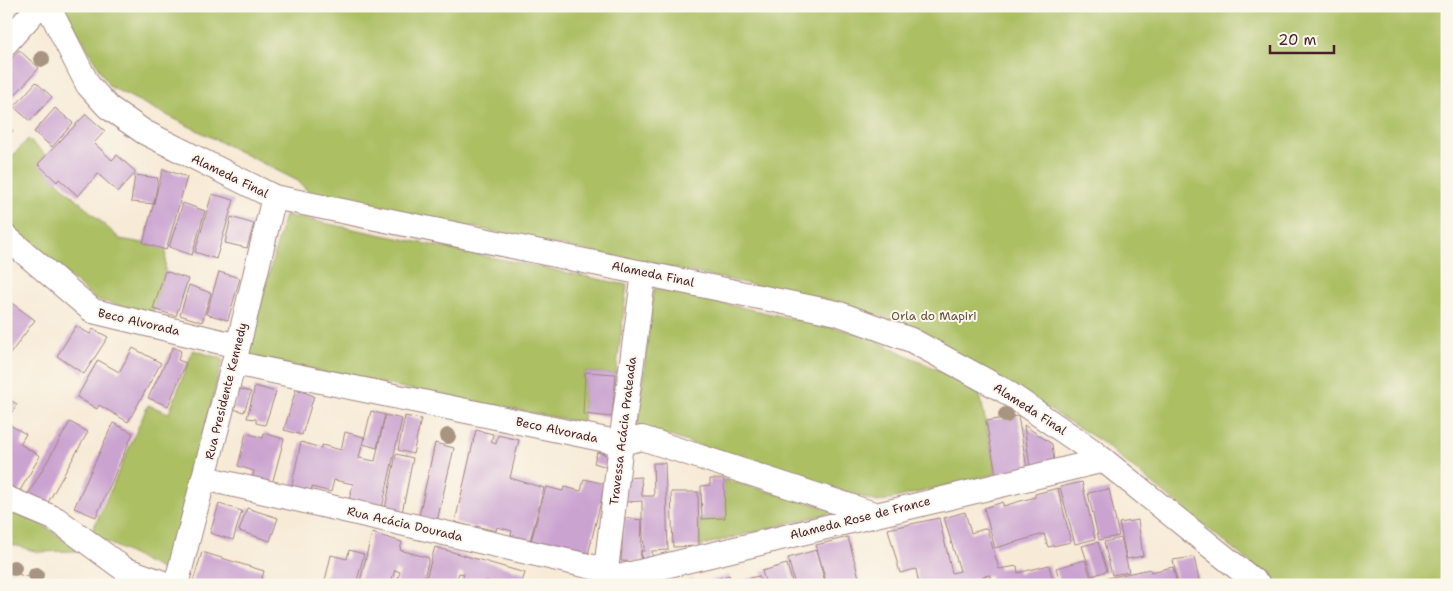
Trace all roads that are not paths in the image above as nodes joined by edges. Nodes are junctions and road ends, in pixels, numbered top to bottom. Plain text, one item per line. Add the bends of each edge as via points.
1 (39, 6) edge
2 (48, 6) edge
3 (6, 43) edge
4 (274, 198) junction
5 (6, 237) edge
6 (644, 273) junction
7 (236, 354) junction
8 (621, 443) junction
9 (1104, 460) junction
10 (204, 478) junction
11 (6, 498) edge
12 (874, 514) junction
13 (126, 577) edge
14 (612, 578) edge
15 (169, 585) edge
16 (176, 585) edge
17 (1259, 585) edge

1 - 3 street
2 - 4 street, Alameda Final via 88,85 108,107 144,132
4 - 6 street, Alameda Final
4 - 7 street, Rua Presidente Kennedy
5 - 7 street, Beco Alvorada via 93,311
6 - 8 street, Travessa Acácia Prateada
6 - 9 street, Alameda Final via 837,313 911,340 1004,391
7 - 8 street, Beco Alvorada
7 - 10 street, Rua Presidente Kennedy
8 - 12 street, Beco Alvorada via 642,438
8 - 14 street, Travessa Acácia Prateada
9 - 12 street, Alameda Rose de France
9 - 17 street, Alameda Final
10 - 14 street, Rua Acácia Dourada
10 - 16 street, Rua Presidente Kennedy
11 - 13 street via 56,519
12 - 14 street, Alameda Rose de France
13 - 15 street

